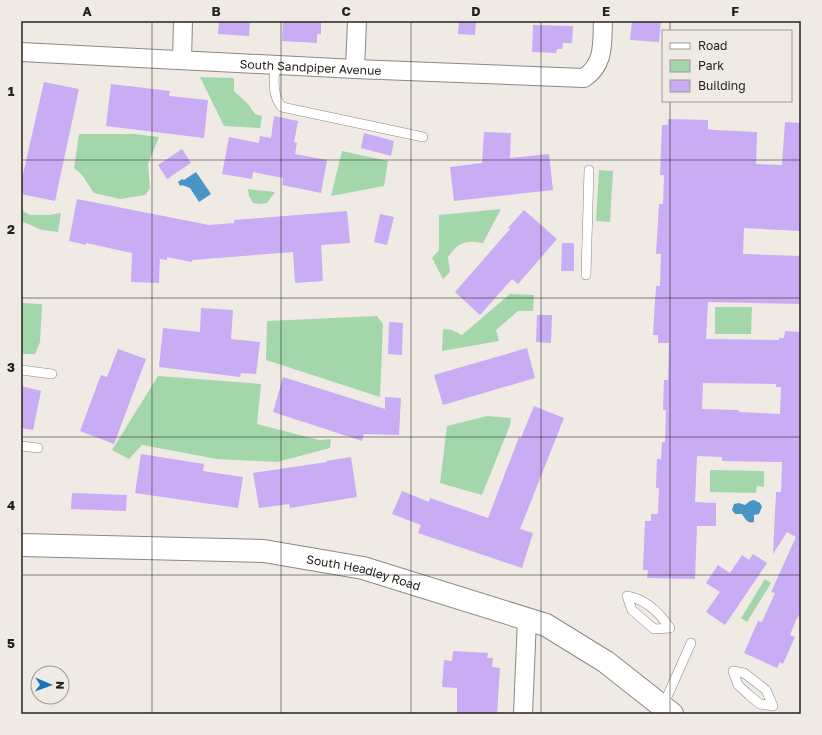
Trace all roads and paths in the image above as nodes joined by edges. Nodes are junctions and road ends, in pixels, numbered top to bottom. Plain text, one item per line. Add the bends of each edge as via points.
1 (183, 21) edge
2 (356, 21) edge
3 (603, 21) edge
4 (21, 52) edge
5 (182, 60) junction
6 (275, 66) junction
7 (355, 69) junction
8 (422, 137) dead end
9 (589, 170) dead end
10 (586, 274) dead end
11 (21, 370) edge
12 (52, 374) dead end
13 (21, 446) edge
14 (38, 448) dead end
15 (21, 545) edge
16 (627, 596) joint
17 (527, 619) junction
18 (691, 643) dead end
19 (667, 710) edge
20 (523, 714) edge

1 - 5 street
2 - 7 street
3 - 7 street, South Sandpiper Avenue via 600,57 592,73 584,78
4 - 5 street, South Sandpiper Avenue
5 - 6 street, South Sandpiper Avenue
6 - 7 street, South Sandpiper Avenue
6 - 8 lane via 275,97 282,108
9 - 10 lane
11 - 12 lane
13 - 14 lane
15 - 17 street, South Headley Road via 264,551 363,568
16 - 16 lane via 632,610 654,629 670,628 651,607 638,598
17 - 19 street, South Headley Road via 546,625 606,662
17 - 20 street
18 - 19 lane

